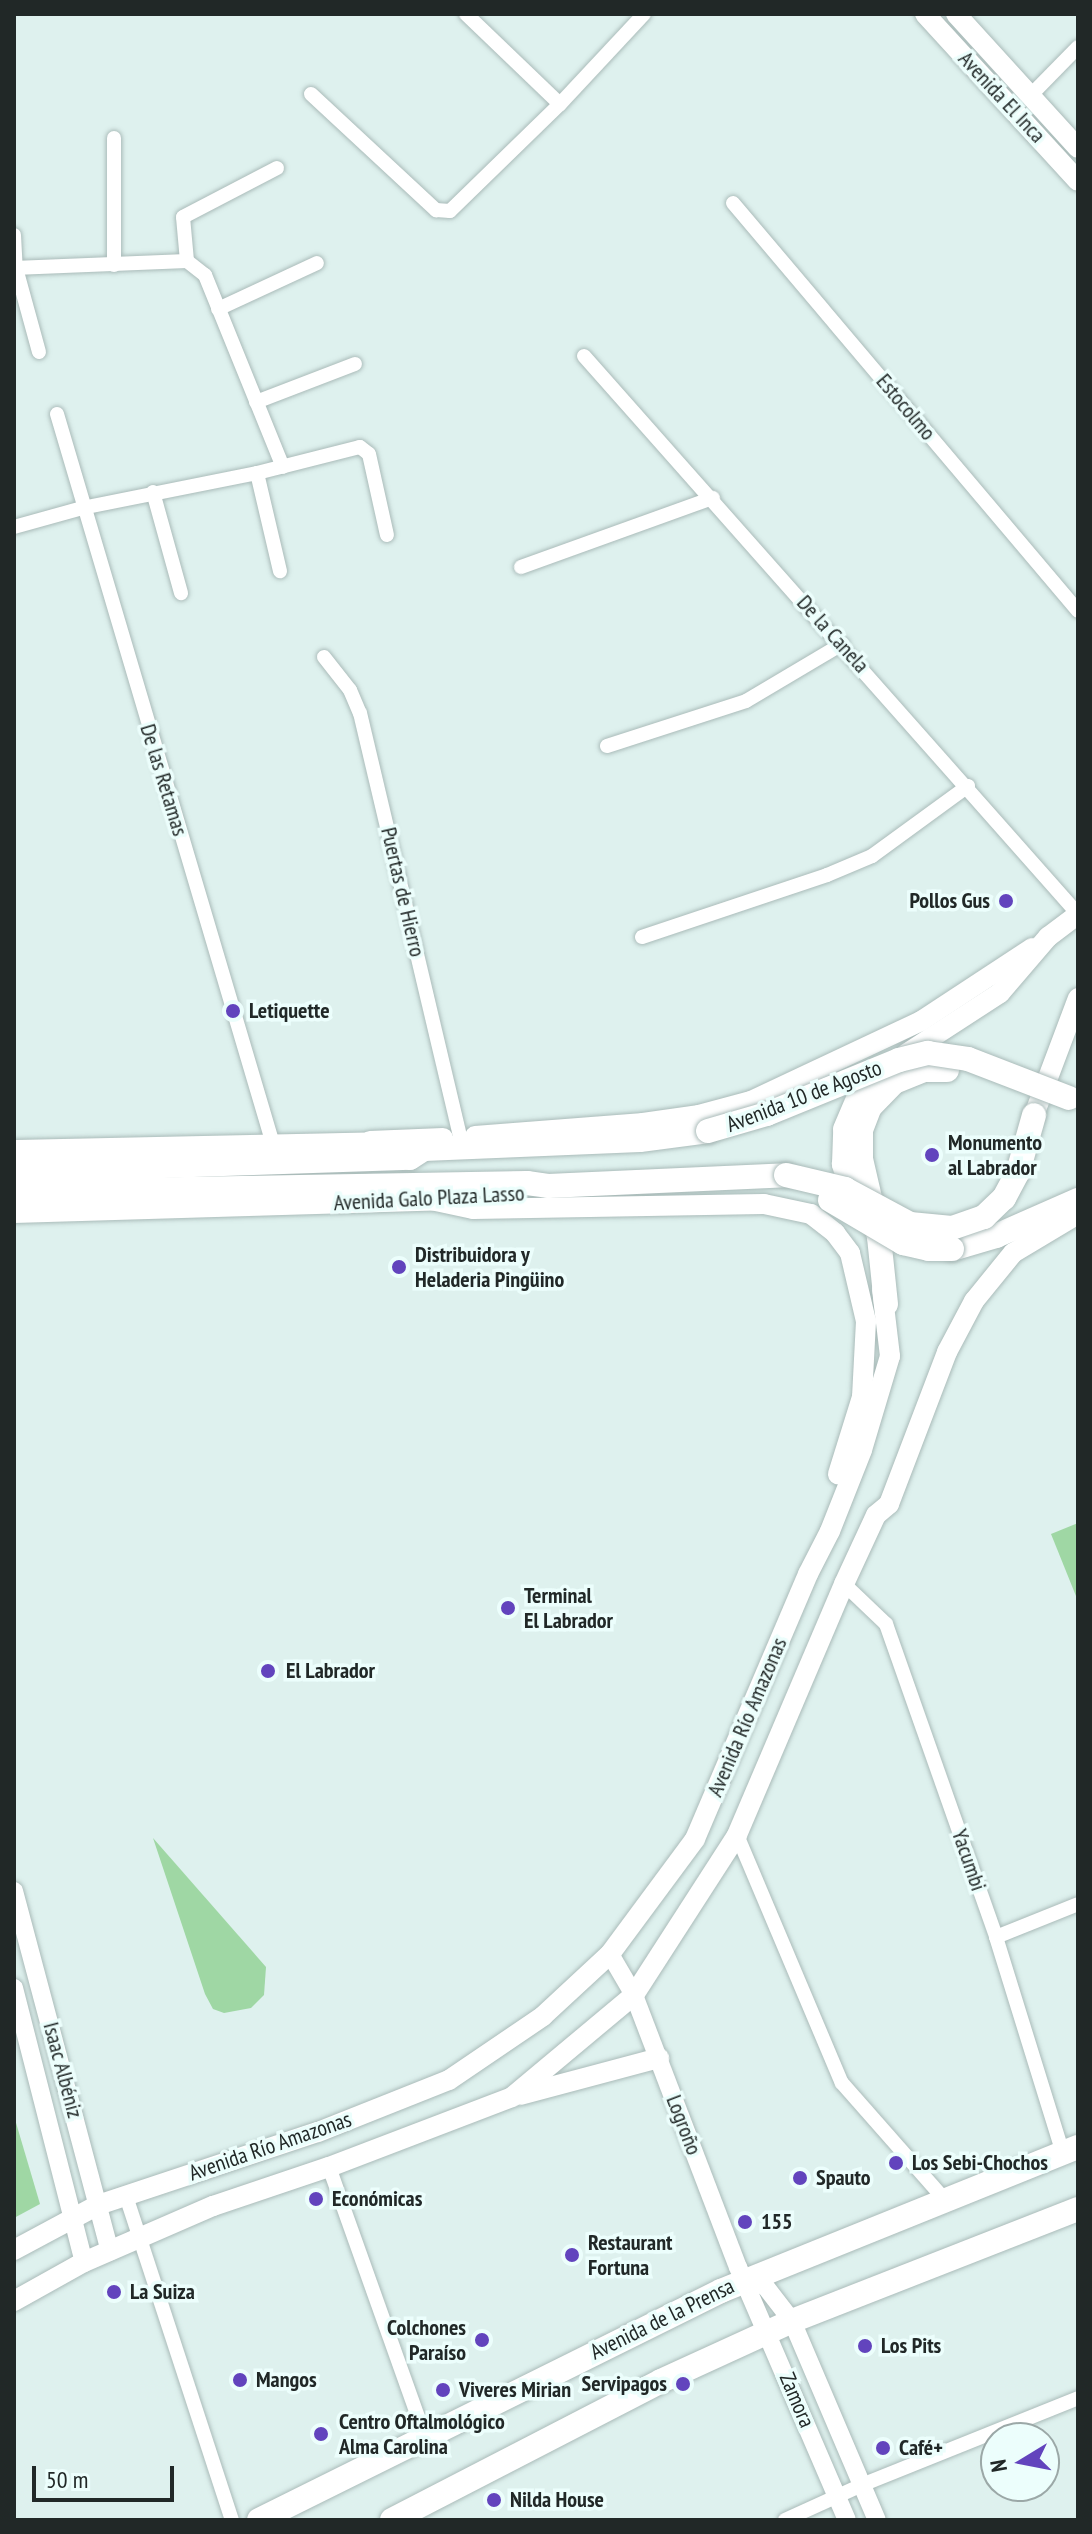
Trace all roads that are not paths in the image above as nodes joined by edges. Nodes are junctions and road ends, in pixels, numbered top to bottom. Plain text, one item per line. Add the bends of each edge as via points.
1 (466, 14) edge
2 (644, 14) edge
3 (925, 14) edge
4 (956, 14) edge
5 (1078, 47) edge
6 (311, 94) dead end
7 (1031, 95) junction
8 (560, 104) junction
9 (114, 138) dead end
10 (1078, 148) edge
11 (277, 168) dead end
12 (1078, 181) edge
13 (733, 203) dead end
14 (14, 235) edge
15 (187, 261) junction
16 (317, 263) dead end
17 (114, 265) junction
18 (15, 268) edge
19 (218, 309) junction
20 (39, 352) dead end
21 (584, 356) dead end
22 (355, 364) dead end
23 (256, 402) junction
24 (57, 414) dead end
25 (283, 467) junction
26 (257, 473) junction
27 (153, 492) junction
28 (713, 498) junction
29 (82, 508) junction
30 (14, 527) edge
31 (387, 535) dead end
32 (521, 567) dead end
33 (280, 571) dead end
34 (181, 593) dead end
35 (1078, 611) edge
36 (842, 644) junction
37 (324, 657) dead end
38 (607, 746) dead end
39 (968, 786) junction
40 (1078, 914) edge
41 (642, 937) dead end
42 (1048, 937) junction
43 (1078, 998) edge
44 (1073, 1099) edge
45 (1034, 1115) joint
46 (460, 1137) junction
47 (370, 1141) junction
48 (273, 1144) junction
49 (424, 1149) junction
50 (14, 1150) edge
51 (14, 1171) edge
52 (786, 1175) junction
53 (548, 1186) junction
54 (14, 1192) edge
55 (431, 1200) junction
56 (1078, 1205) edge
57 (14, 1213) edge
58 (886, 1304) junction
59 (808, 1574) junction
60 (844, 1584) junction
61 (737, 1835) junction
62 (14, 1891) edge
63 (1078, 1904) edge
64 (996, 1937) junction
65 (610, 1954) junction
66 (14, 1988) edge
67 (634, 1995) junction
68 (659, 2058) junction
69 (512, 2097) junction
70 (1070, 2150) edge
71 (329, 2167) junction
72 (126, 2196) junction
73 (945, 2200) junction
74 (98, 2205) junction
75 (1078, 2209) edge
76 (73, 2217) junction
77 (141, 2238) junction
78 (14, 2250) edge
79 (110, 2251) junction
80 (84, 2262) junction
81 (754, 2283) junction
82 (14, 2301) edge
83 (792, 2321) junction
84 (768, 2332) junction
85 (1078, 2398) edge
86 (425, 2437) junction
87 (862, 2485) junction
88 (837, 2496) junction
89 (232, 2520) edge
90 (259, 2520) edge
91 (392, 2520) edge
92 (785, 2520) edge
93 (847, 2520) edge
94 (877, 2520) edge

1 - 8 street
2 - 8 street
3 - 12 main road, Avenida El Inca
4 - 7 main road, Avenida El Inca
5 - 7 street
6 - 8 street via 444,212
7 - 10 main road, Avenida El Inca
9 - 17 street
11 - 15 street via 183,217
13 - 35 street, Estocolmo
14 - 18 street
15 - 17 street
15 - 19 street via 205,275
16 - 19 street
17 - 18 street
18 - 20 street
19 - 23 street
21 - 28 street, De la Canela
22 - 23 street
23 - 25 street
24 - 29 street, De las Retamas
25 - 26 street
25 - 31 street via 366,448
26 - 27 street
26 - 33 street
27 - 29 street
27 - 34 street
28 - 32 street
28 - 36 street, De la Canela
29 - 30 street
29 - 48 street, De las Retamas
36 - 38 street via 746,701
36 - 39 street, De la Canela
37 - 46 street, Puertas de Hierro via 350,690 360,713
39 - 40 street, De la Canela
39 - 41 street via 872,856
40 - 42 main road, Avenida Río Amazonas
42 - 46 main road via 921,1021 751,1101 643,1123
42 - 58 main road, Avenida Río Amazonas via 1000,993 881,1070 864,1084 850,1107 841,1141 844,1173
43 - 45 main road
44 - 49 main road, Avenida 10 de Agosto, bridge via 968,1059 928,1053 708,1131 640,1140
44 - 58 main road, bridge via 1020,1093 947,1070 924,1070 894,1082 870,1107 861,1130 861,1159 876,1215
45 - 52 main road, bridge via 1018,1172 1004,1198 984,1217 952,1228 910,1224 845,1189
46 - 47 main road
47 - 48 main road
47 - 49 main road
48 - 50 main road
49 - 51 main road, Avenida Galo Plaza Lasso via 410,1158
52 - 53 main road
52 - 56 main road, bridge via 903,1243 929,1249 978,1243
53 - 54 main road, Avenida Galo Plaza Lasso
53 - 55 main road, Avenida Galo Plaza Lasso via 529,1195
55 - 57 main road, Avenida Galo Plaza Lasso
55 - 59 main road via 473,1209 764,1204 811,1214 835,1233 850,1253 859,1281 866,1355 862,1397
56 - 60 main road, Avenida Río Amazonas via 1013,1253 974,1301 947,1352 889,1504 876,1515
58 - 59 main road, Avenida Río Amazonas via 890,1356 885,1380 830,1531
59 - 65 main road, Avenida Río Amazonas via 695,1839
60 - 61 main road, Avenida Río Amazonas
60 - 64 street, Yacumbi via 886,1624
61 - 67 main road, Avenida Río Amazonas
61 - 73 street via 842,2083
62 - 74 street, Isaac Albéniz
63 - 64 street
64 - 70 street, Yacumbi
65 - 67 street, Logroño
65 - 72 main road, Avenida Río Amazonas via 543,2016 449,2080 318,2132
66 - 76 street, Isaac Albéniz
67 - 68 street, Logroño
67 - 69 main road, Avenida Río Amazonas
68 - 69 main road
68 - 81 street, Logroño
69 - 71 main road, Avenida Río Amazonas
70 - 73 main road, Avenida de la Prensa
71 - 77 main road, Avenida Río Amazonas via 213,2206
71 - 86 street
72 - 74 main road, Avenida Río Amazonas
72 - 77 street
73 - 81 main road, Avenida de la Prensa
74 - 76 main road, Avenida Río Amazonas
74 - 79 street, Isaac Albéniz
75 - 83 main road
76 - 78 main road, Avenida Río Amazonas
76 - 80 street, Isaac Albéniz
77 - 79 main road, Avenida Río Amazonas
77 - 89 street
79 - 80 main road, Avenida Río Amazonas
80 - 82 main road, Avenida Río Amazonas
81 - 83 street, Zamora
81 - 84 street, Zamora
81 - 86 main road, Avenida de la Prensa via 642,2327
83 - 84 main road
83 - 87 street, Zamora
84 - 88 street, Zamora
84 - 91 main road via 661,2381
85 - 87 street
86 - 90 main road, Avenida de la Prensa
87 - 88 street
87 - 94 street, Zamora
88 - 92 street
88 - 93 street, Zamora

